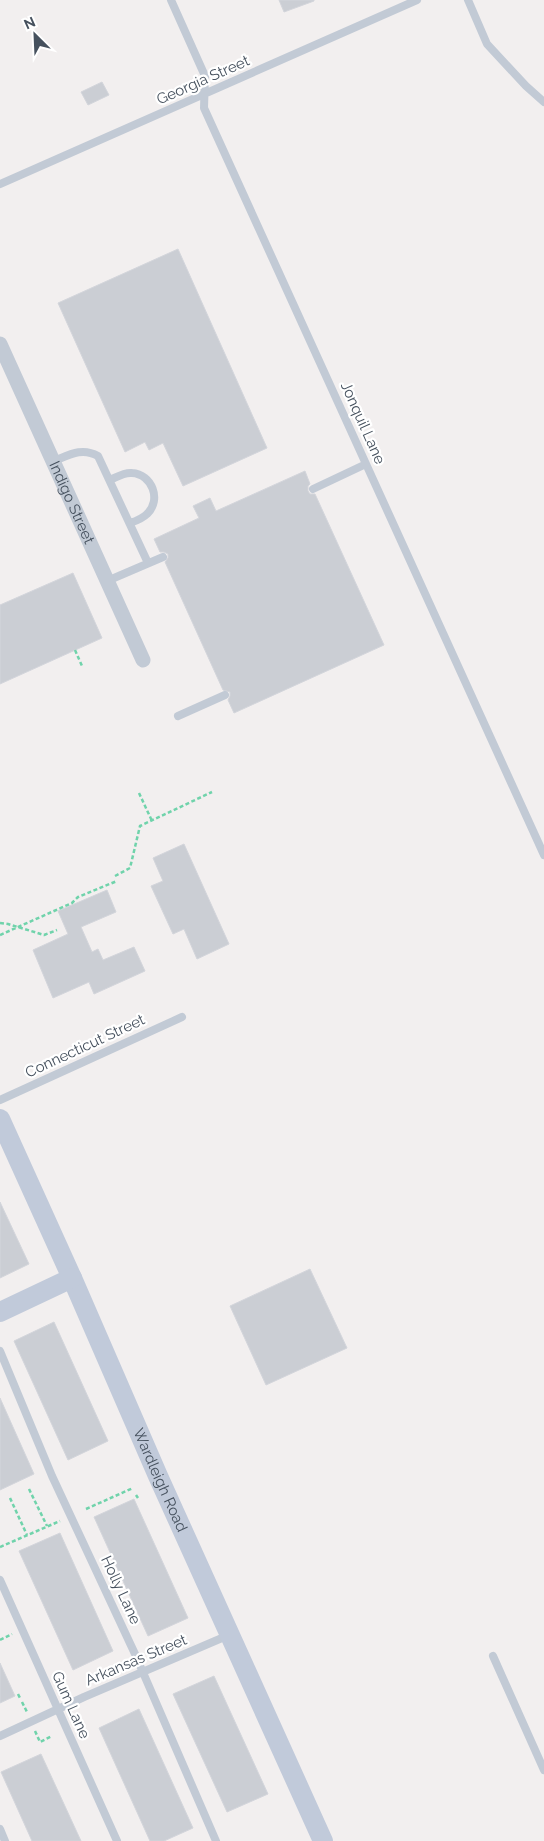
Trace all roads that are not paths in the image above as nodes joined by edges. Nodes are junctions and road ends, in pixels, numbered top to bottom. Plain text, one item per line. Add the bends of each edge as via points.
1 (171, 0) edge
2 (414, 0) edge
3 (468, 0) edge
4 (204, 94) junction
5 (544, 102) edge
6 (0, 184) edge
7 (0, 344) edge
8 (54, 461) junction
9 (366, 464) junction
10 (110, 480) junction
11 (313, 490) dead end
12 (130, 524) junction
13 (162, 557) dead end
14 (148, 564) junction
15 (107, 581) junction
16 (143, 660) dead end
17 (225, 694) dead end
18 (178, 716) dead end
19 (544, 856) edge
20 (182, 1017) dead end
21 (0, 1100) edge
22 (0, 1119) edge
23 (72, 1278) junction
24 (0, 1312) edge
25 (0, 1351) edge
26 (0, 1580) edge
27 (229, 1635) junction
28 (492, 1656) dead end
29 (143, 1673) junction
30 (58, 1710) junction
31 (0, 1736) edge
32 (544, 1770) edge
33 (0, 1829) edge
34 (5, 1841) edge
35 (117, 1841) edge
36 (216, 1841) edge
37 (323, 1841) edge

1 - 4 lane, Jonquil Lane via 205,76
2 - 4 lane, Georgia Street
3 - 5 lane via 487,44
4 - 6 lane, Georgia Street
4 - 9 lane, Jonquil Lane via 204,108
7 - 8 street, Indigo Street
8 - 10 lane via 73,453 89,452 98,456
8 - 15 street, Indigo Street
9 - 11 lane
9 - 19 lane, Jonquil Lane
10 - 12 lane
10 - 12 lane via 123,474 137,474 147,479 153,489 154,500 150,510
12 - 14 lane
13 - 14 lane
14 - 15 lane
15 - 16 street, Indigo Street
17 - 18 lane
20 - 21 lane, Connecticut Street
22 - 23 main road, Wardleigh Road
23 - 24 main road
23 - 27 main road, Wardleigh Road
25 - 29 lane, Holly Lane via 52,1476
26 - 30 lane, Gum Lane
27 - 29 lane, Arkansas Street
27 - 37 main road, Wardleigh Road
28 - 32 lane
29 - 30 lane, Arkansas Street
29 - 36 lane, Holly Lane
30 - 31 lane, Arkansas Street
30 - 35 lane, Gum Lane
33 - 34 lane

